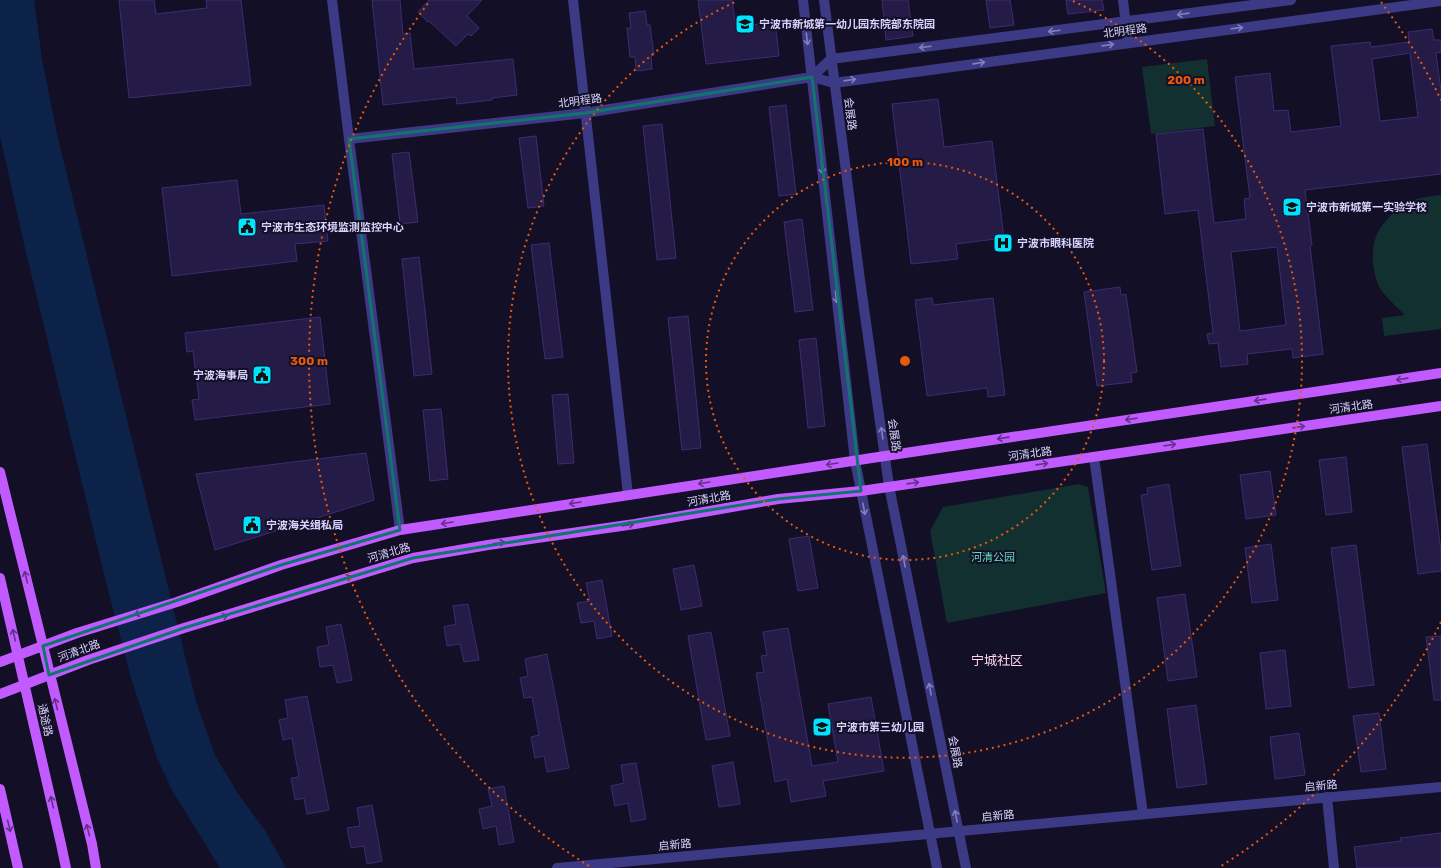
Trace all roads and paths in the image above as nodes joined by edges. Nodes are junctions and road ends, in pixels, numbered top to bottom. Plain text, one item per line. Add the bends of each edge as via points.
1 (332, 0) edge
2 (573, 0) edge
3 (803, 0) edge
4 (824, 0) edge
5 (1123, 0) edge
6 (1291, 0) edge
7 (1441, 1) edge
8 (1125, 22) junction
9 (1128, 42) junction
10 (831, 59) junction
11 (812, 77) junction
12 (834, 82) junction
13 (585, 113) junction
14 (349, 139) junction
15 (1441, 373) edge
16 (1441, 406) edge
17 (885, 456) junction
18 (1094, 457) junction
19 (855, 461) junction
20 (0, 472) edge
21 (889, 486) junction
22 (861, 491) junction
23 (628, 495) junction
24 (400, 530) junction
25 (0, 578) edge
26 (43, 646) junction
27 (18, 655) junction
28 (0, 662) edge
29 (49, 675) junction
30 (25, 684) junction
31 (0, 694) edge
32 (1441, 787) edge
33 (0, 789) edge
34 (1327, 797) junction
35 (1143, 814) junction
36 (959, 832) junction
37 (930, 834) junction
38 (18, 868) edge
39 (66, 868) edge
40 (96, 868) edge
41 (557, 868) edge
42 (936, 868) edge
43 (966, 868) edge
44 (1334, 868) edge

1 - 14 street
2 - 13 street
3 -> 11 street
4 - 10 street, 会展路
5 - 8 street
6 -> 8 street, 北明程路
9 -> 7 street, 北明程路
8 - 9 street
8 -> 10 street, 北明程路
12 -> 9 street, 北明程路
10 - 11 street
10 - 12 street, 会展路
11 - 12 street, 北明程路
11 - 13 street, 北明程路
11 -> 19 street
17 -> 12 street, 会展路
13 - 14 street, 北明程路
13 - 23 street
14 - 24 street
15 -> 17 main road, 河清北路
18 -> 16 main road, 河清北路
17 - 19 main road, 河清北路
17 - 21 street, 会展路
21 -> 18 main road, 河清北路
18 - 35 street
19 - 22 street
19 -> 23 main road, 河清北路
26 -> 20 main road
21 - 22 main road, 河清北路
36 -> 21 street, 会展路
29 -> 22 main road, 河清北路 via 184,628 413,558 488,544 636,524 778,499
22 -> 37 street
23 -> 24 main road, 河清北路
24 -> 26 main road, 河清北路 via 281,565
27 -> 25 main road, 通途路
26 - 27 main road, 河清北路
26 - 29 main road
27 - 28 main road, 河清北路
27 - 30 main road, 通途路
29 - 30 main road, 河清北路
40 -> 29 main road
30 - 31 main road, 河清北路
39 -> 30 main road, 通途路
32 - 34 street, 启新路
33 -> 38 main road
34 - 35 street, 启新路
34 - 44 street
35 - 36 street, 启新路
36 - 37 street, 启新路
36 - 43 street, 会展路
37 - 41 street, 启新路
37 - 42 street

